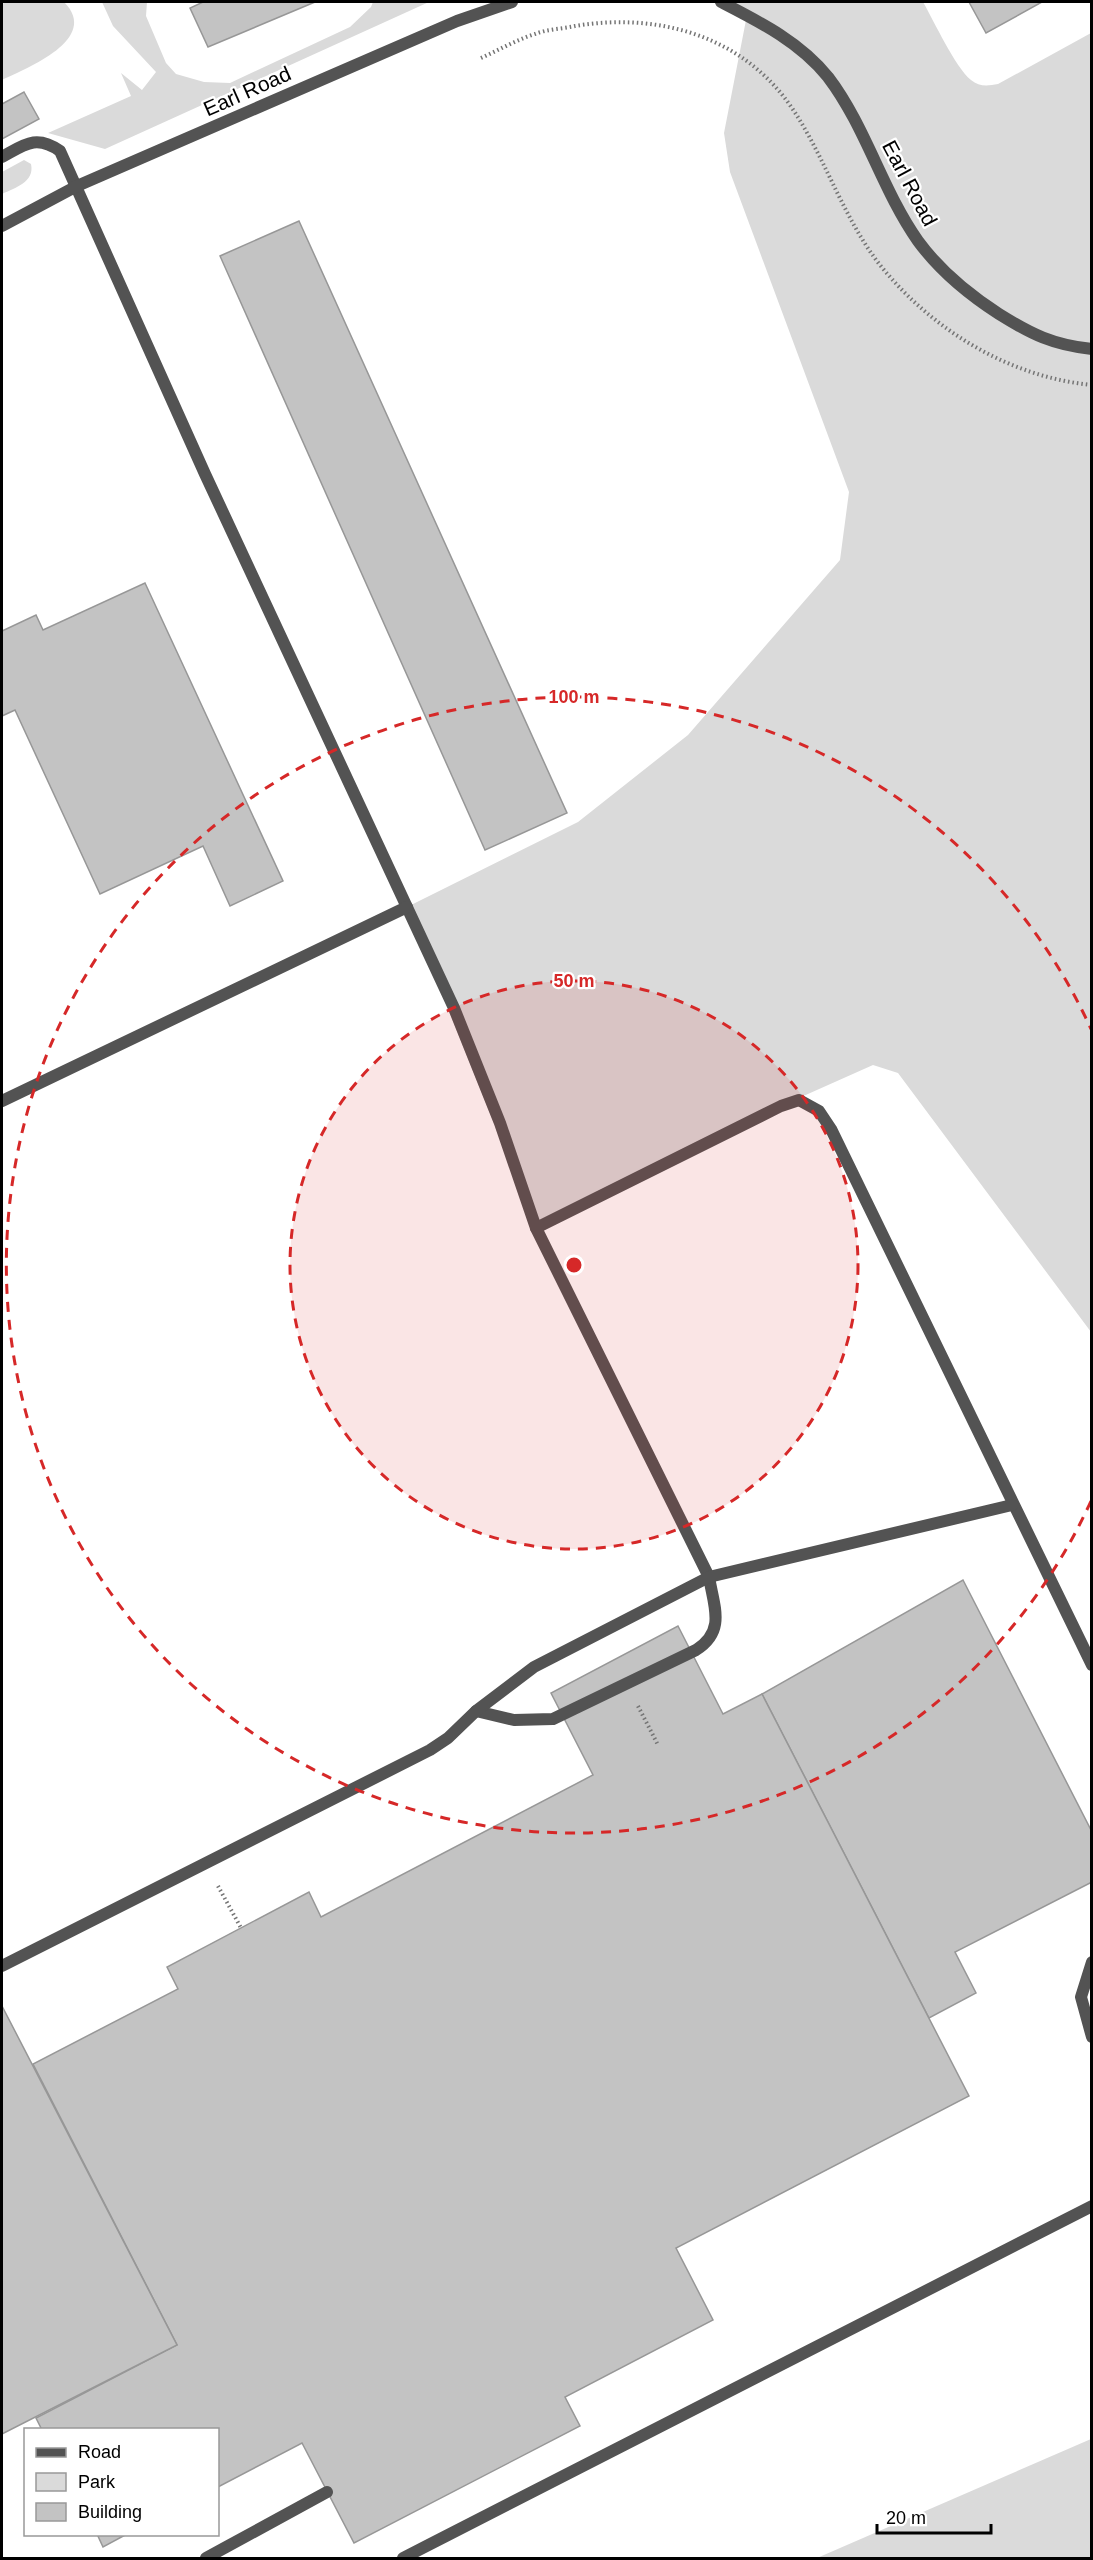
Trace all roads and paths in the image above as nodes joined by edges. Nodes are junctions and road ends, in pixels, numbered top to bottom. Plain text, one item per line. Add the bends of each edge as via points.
1 (512, 2) edge
2 (721, 2) edge
3 (481, 58) dead end
4 (2, 157) edge
5 (77, 186) junction
6 (2, 226) edge
7 (1092, 349) edge
8 (1092, 385) edge
9 (407, 907) junction
10 (2, 1101) edge
11 (536, 1228) junction
12 (1012, 1505) junction
13 (709, 1577) junction
14 (1092, 1665) edge
15 (627, 1684) junction
16 (476, 1711) junction
17 (658, 1745) dead end
18 (206, 1864) junction
19 (241, 1928) dead end
20 (1092, 1962) edge
21 (2, 1966) edge
22 (1092, 2037) edge
23 (1092, 2206) edge
24 (327, 2492) dead end
25 (206, 2559) edge
26 (403, 2559) edge

1 - 5 street, Earl Road via 457,21
2 - 7 street, Earl Road via 777,32 804,52 827,77 847,106 918,240 948,276 1029,334
3 - 8 path via 536,33 627,21 676,28 724,46 769,82 794,111 864,241 906,293 972,346 1044,377
4 - 5 street via 33,141 51,145 60,151
5 - 6 street, Earl Road
5 - 9 street via 210,485
9 - 10 street
9 - 11 street via 454,1008
11 - 12 street via 782,1106 799,1100 812,1106 831,1128
11 - 13 street
12 - 13 street
12 - 14 street
13 - 15 street via 716,1621 710,1640
13 - 16 street via 534,1667
15 - 16 street via 553,1719 514,1720
15 - 17 path
16 - 18 street via 430,1750
18 - 19 path
18 - 21 street
20 - 22 street via 1081,1997
23 - 26 street
24 - 25 street

